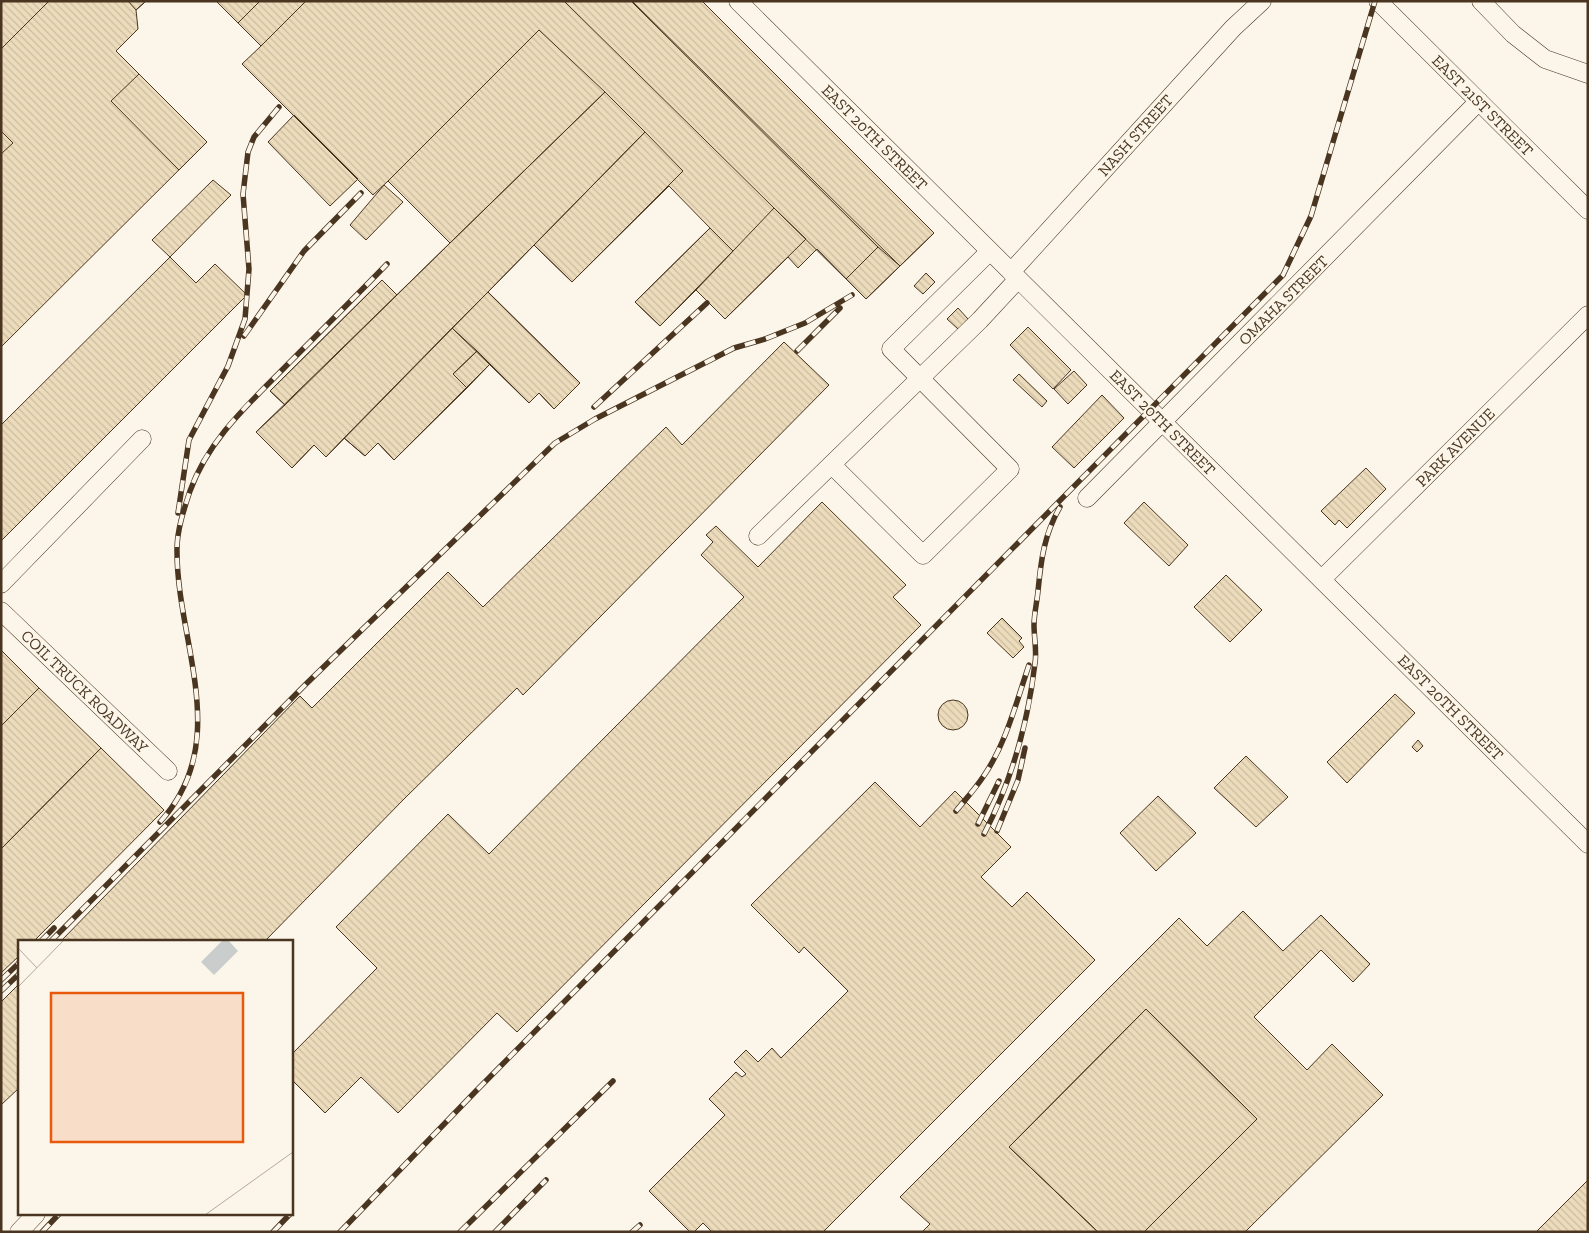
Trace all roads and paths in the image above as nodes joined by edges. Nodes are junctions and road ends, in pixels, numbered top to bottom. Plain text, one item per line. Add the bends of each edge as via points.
1 (738, 1) edge
2 (1262, 1) edge
3 (1378, 1) edge
4 (1481, 1) edge
5 (1588, 74) edge
6 (1479, 102) junction
7 (1588, 210) edge
8 (990, 251) junction
9 (1015, 276) junction
10 (1588, 315) edge
11 (920, 379) junction
12 (1163, 422) junction
13 (142, 439) dead end
14 (832, 465) junction
15 (1087, 498) dead end
16 (758, 536) dead end
17 (1322, 579) junction
18 (1, 584) edge
19 (1, 611) edge
20 (168, 771) dead end
21 (1588, 844) edge
22 (34, 1216) edge
23 (18, 1232) edge

1 - 8 street, EAST 20TH STREET
2 - 9 street, NASH STREET via 1233,28
3 - 6 street, EAST 21ST STREET
4 - 5 street via 1513,34 1546,59
6 - 7 street, EAST 21ST STREET
6 - 12 street, OMAHA STREET
8 - 9 street, EAST 20TH STREET
8 - 11 street via 891,349
9 - 11 street, NASH STREET
9 - 12 street, EAST 20TH STREET
10 - 17 street, PARK AVENUE
11 - 14 street, NASH STREET
11 - 14 street via 1010,469 923,555
12 - 15 street, OMAHA STREET
12 - 17 street, EAST 20TH STREET
13 - 18 street
14 - 16 street, NASH STREET
17 - 21 street, EAST 20TH STREET
19 - 20 street, COIL TRUCK ROADWAY
22 - 23 street

